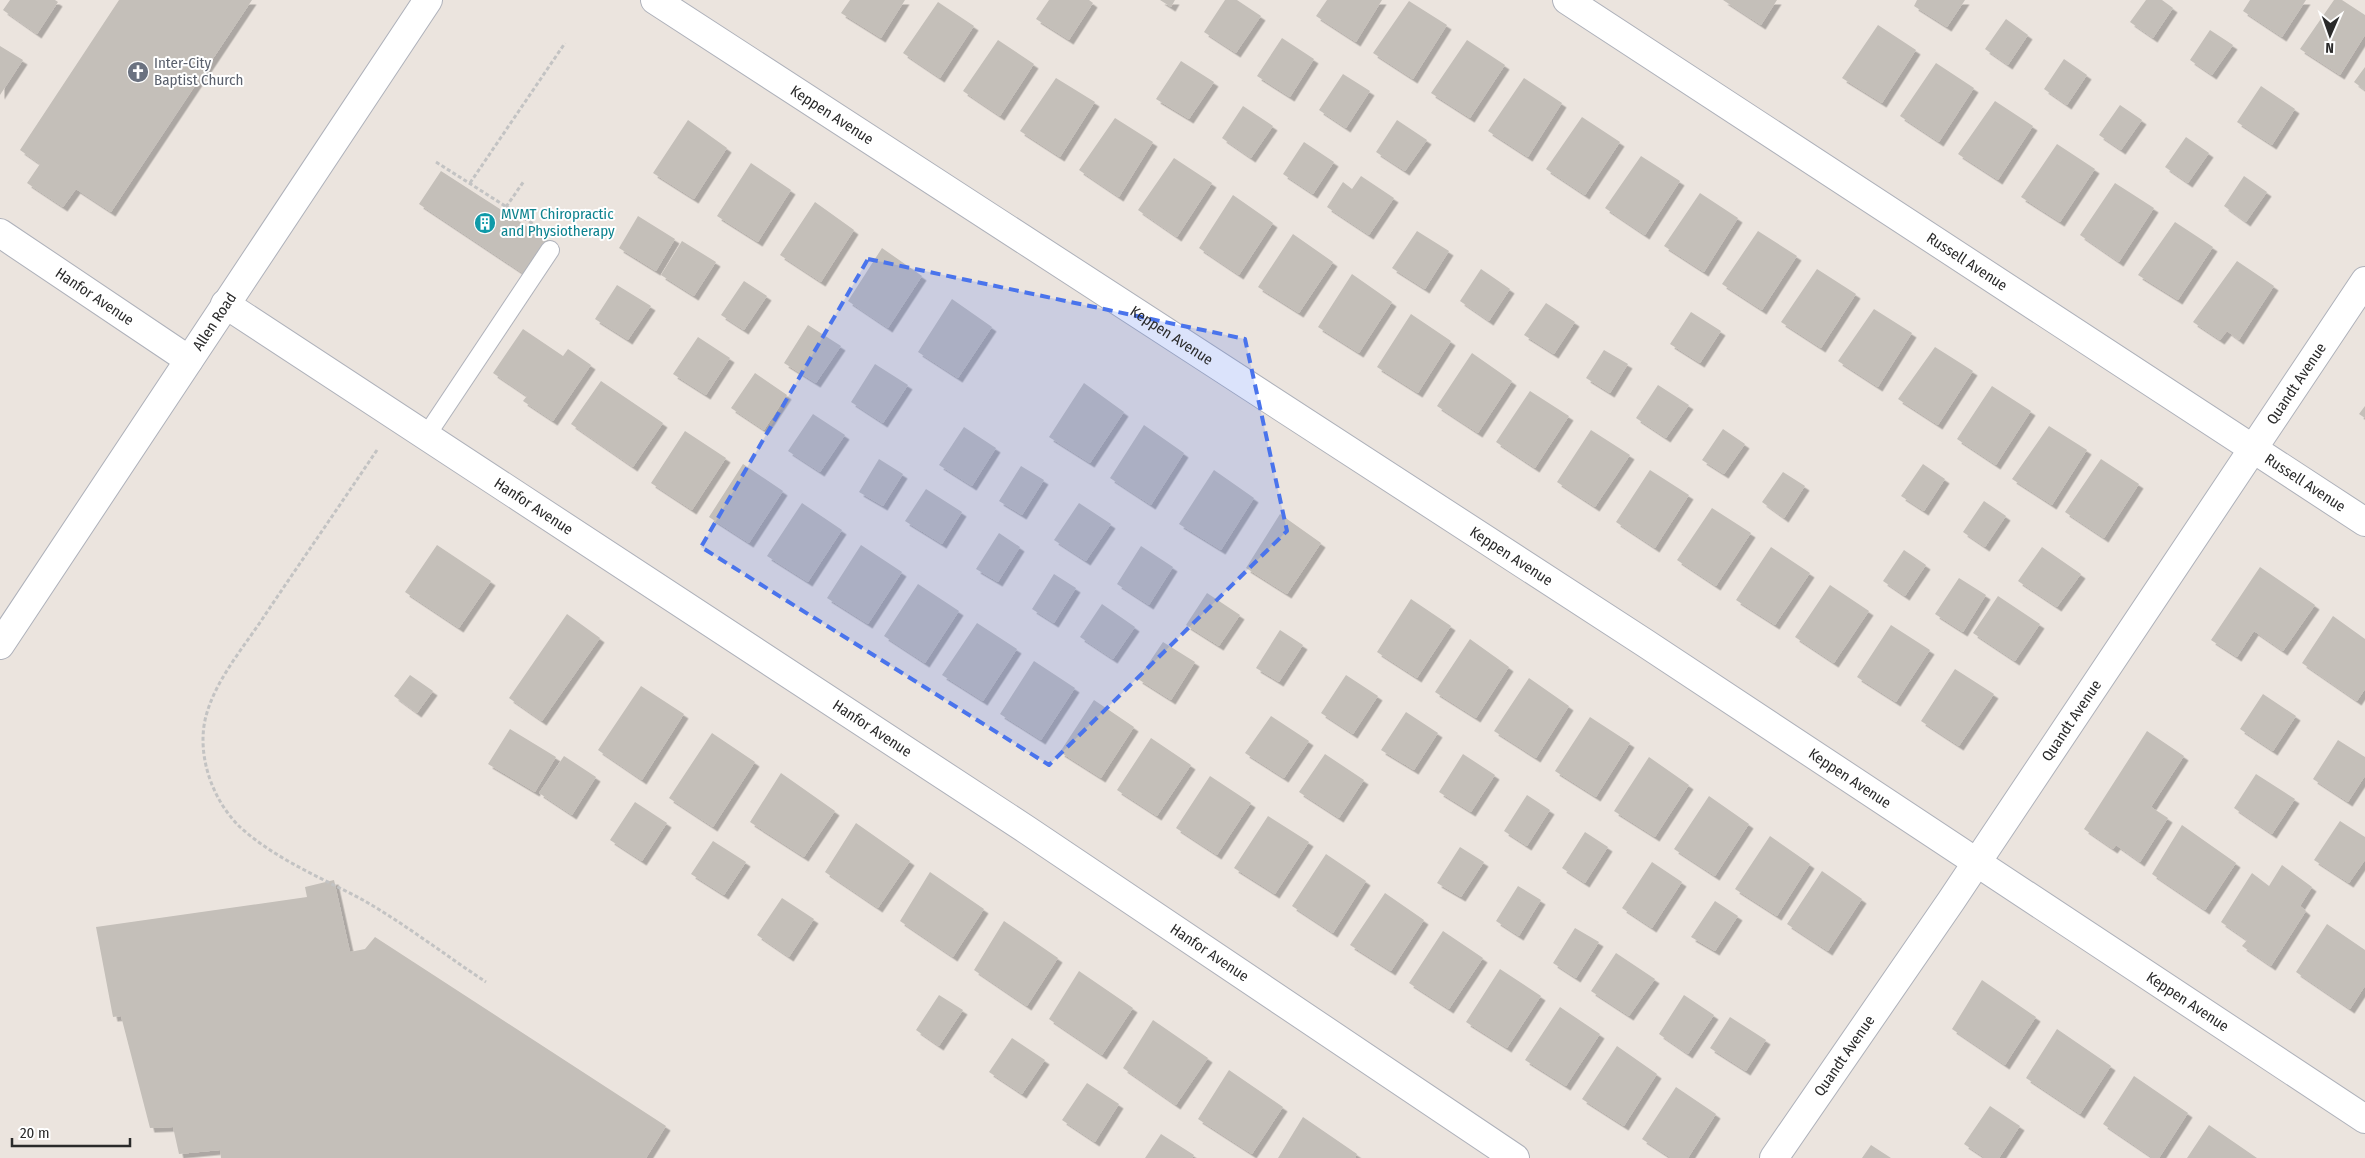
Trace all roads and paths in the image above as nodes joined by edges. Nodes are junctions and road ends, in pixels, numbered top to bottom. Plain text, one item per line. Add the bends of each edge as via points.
1 (428, 0) edge
2 (655, 0) edge
3 (1567, 0) edge
4 (565, 43) dead end
5 (436, 162) dead end
6 (524, 181) dead end
7 (470, 183) junction
8 (506, 207) junction
9 (536, 226) dead end
10 (0, 233) edge
11 (550, 250) dead end
12 (2365, 281) edge
13 (225, 304) junction
14 (189, 360) junction
15 (426, 436) junction
16 (2254, 449) junction
17 (377, 450) dead end
18 (2365, 522) edge
19 (0, 645) edge
20 (1977, 862) junction
21 (486, 982) dead end
22 (2365, 1119) edge
23 (1515, 1158) edge
24 (1774, 1158) edge

1 - 13 street, Allen Road
2 - 20 street, Keppen Avenue
3 - 16 street, Russell Avenue
4 - 7 path
5 - 7 path
6 - 8 path
7 - 8 path
8 - 9 path
10 - 14 street, Hanfor Avenue
11 - 15 lane
12 - 16 street, Quandt Avenue
13 - 14 street, Allen Road
13 - 15 street, Hanfor Avenue
14 - 19 street, Allen Road
15 - 23 street, Hanfor Avenue via 1026,830
16 - 18 street, Russell Avenue
16 - 20 street, Quandt Avenue
17 - 21 path via 227,673 206,716 204,759 221,801 249,834 299,867 365,902
20 - 22 street, Keppen Avenue
20 - 24 street, Quandt Avenue

